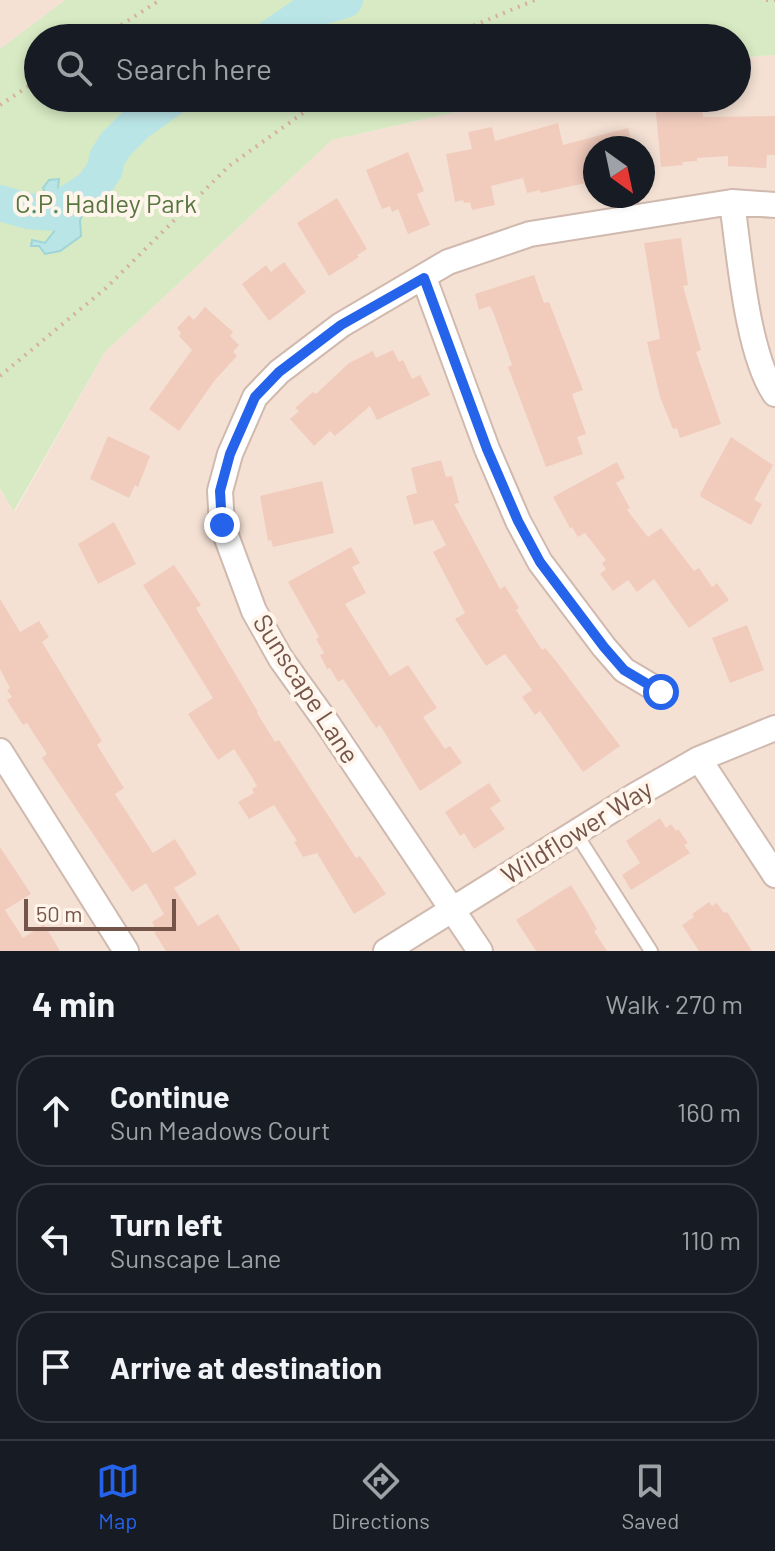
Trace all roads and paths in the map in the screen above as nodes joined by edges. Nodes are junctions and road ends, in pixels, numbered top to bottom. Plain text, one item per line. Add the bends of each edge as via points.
1 (160, 0) edge
2 (535, 0) edge
3 (766, 0) edge
4 (775, 0) edge
5 (123, 24) edge
6 (478, 24) edge
7 (24, 89) edge
8 (0, 105) edge
9 (304, 112) edge
10 (732, 202) junction
11 (775, 205) edge
12 (424, 278) junction
13 (0, 376) edge
14 (775, 394) edge
15 (661, 692) dead end
16 (775, 728) edge
17 (0, 751) edge
18 (699, 759) junction
19 (575, 832) junction
20 (775, 875) edge
21 (453, 909) junction
22 (126, 951) edge
23 (386, 951) edge
24 (480, 951) edge
25 (651, 951) edge

1 - 5 path
2 - 6 path
3 - 4 path
7 - 8 path
9 - 13 path via 229,166 106,288
10 - 11 street, Sunscape Lane
10 - 12 street, Sunscape Lane via 530,234 448,262
10 - 14 street via 750,320
12 - 15 street via 487,449 540,562 624,670
12 - 21 street, Sunscape Lane via 341,325 255,397 220,491 222,525 254,611 281,659
16 - 18 street, Wildflower Way
17 - 22 street
18 - 19 street, Wildflower Way
18 - 20 street
19 - 21 street, Wildflower Way
19 - 25 lane
21 - 23 street, Wildflower Way
21 - 24 street, Sunscape Lane

